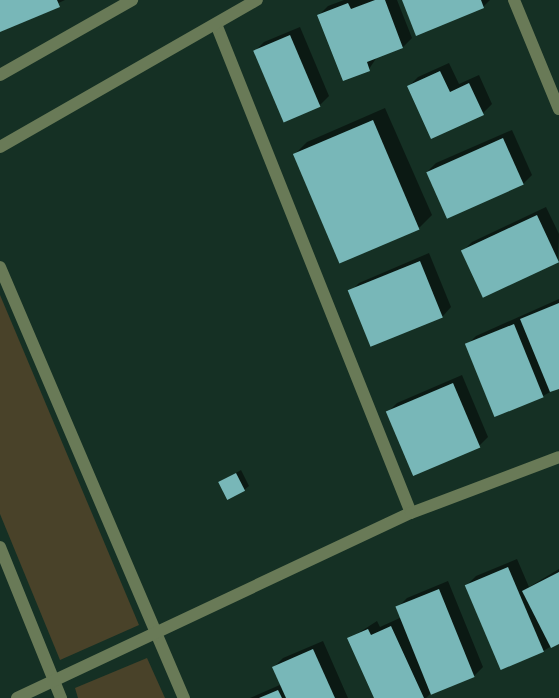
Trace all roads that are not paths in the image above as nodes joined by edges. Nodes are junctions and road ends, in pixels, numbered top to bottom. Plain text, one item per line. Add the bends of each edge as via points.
1 (132, 0) edge
2 (257, 0) edge
3 (514, 0) edge
4 (216, 24) junction
5 (0, 75) edge
6 (559, 109) edge
7 (0, 147) edge
8 (0, 267) edge
9 (559, 457) edge
10 (411, 513) junction
11 (0, 547) edge
12 (156, 633) junction
13 (56, 679) junction
14 (17, 698) edge
15 (61, 698) edge
16 (184, 698) edge

1 - 5 street
2 - 4 street
3 - 6 street
4 - 7 street
4 - 10 street
8 - 12 street
9 - 10 street
10 - 12 street
11 - 13 street
12 - 13 street
12 - 16 street
13 - 14 street
13 - 15 street

